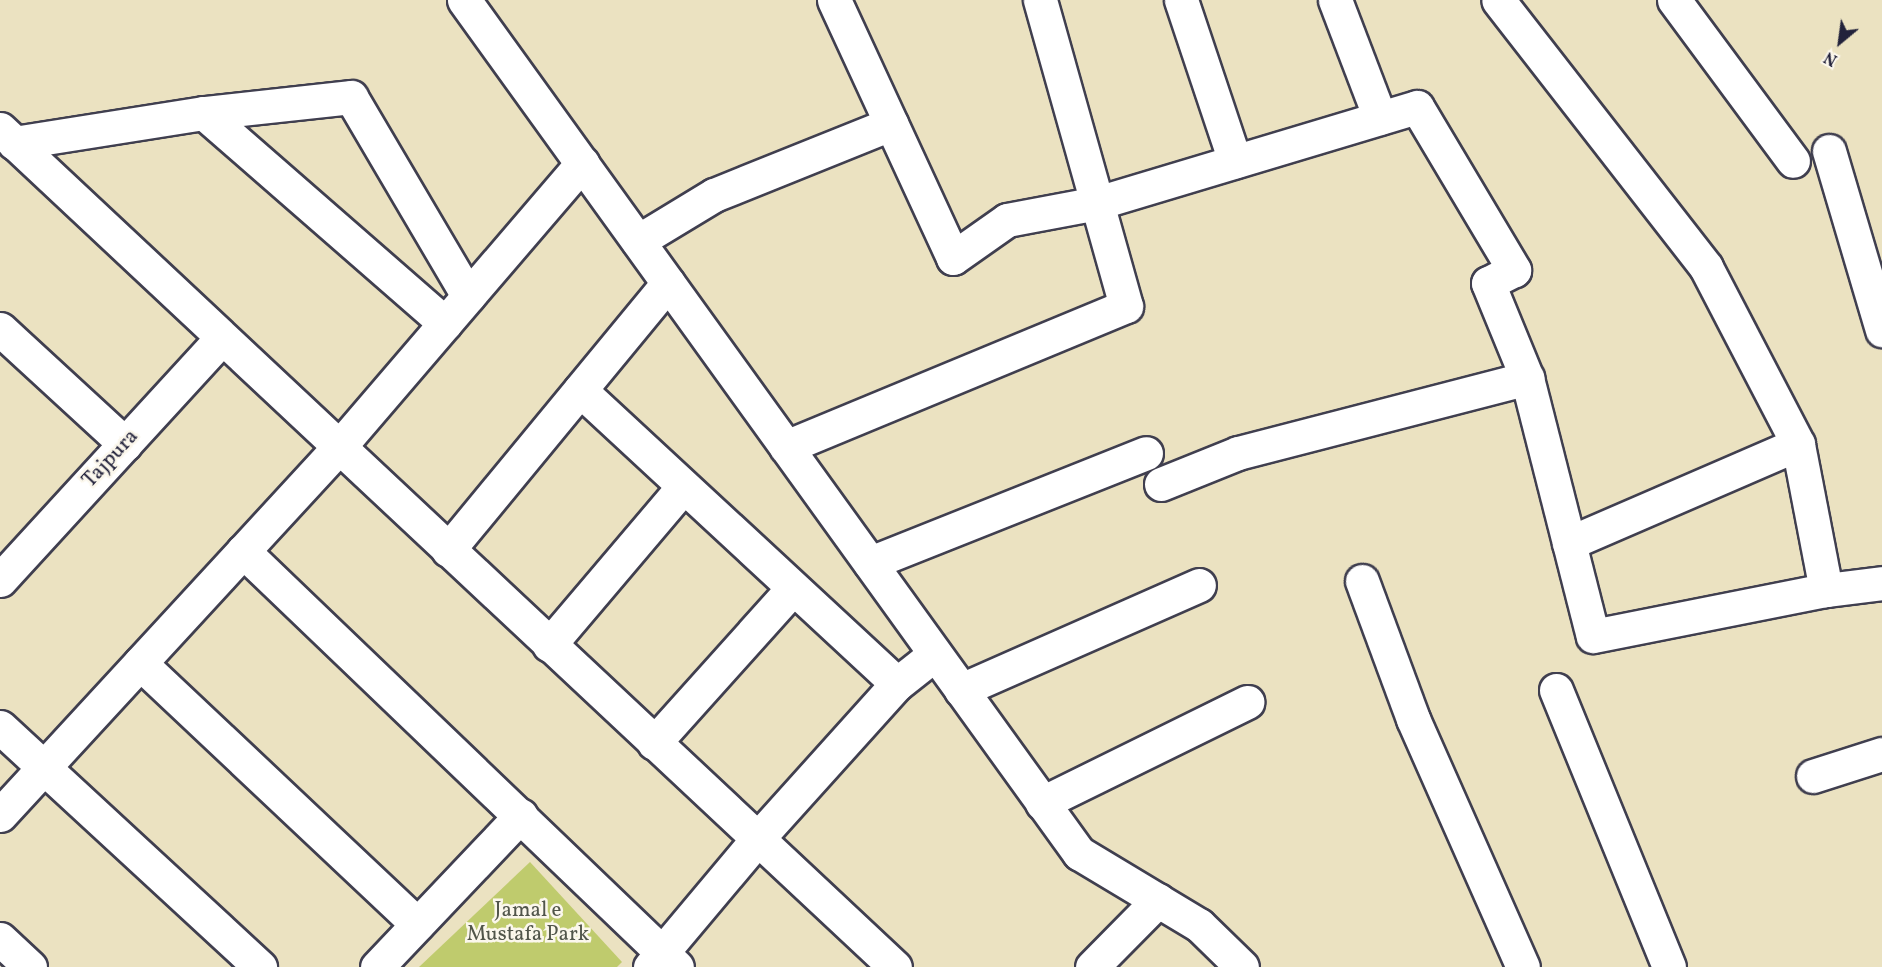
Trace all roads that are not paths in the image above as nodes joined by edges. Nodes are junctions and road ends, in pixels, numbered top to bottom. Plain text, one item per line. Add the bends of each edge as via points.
1 (464, 0) edge
2 (834, 0) edge
3 (1040, 0) edge
4 (1181, 0) edge
5 (1335, 0) edge
6 (1498, 0) edge
7 (1674, 0) edge
8 (204, 113) junction
9 (1380, 118) junction
10 (891, 124) junction
11 (7, 136) edge
12 (1829, 151) dead end
13 (1235, 161) junction
14 (1793, 161) dead end
15 (582, 163) junction
16 (1097, 203) junction
17 (638, 241) junction
18 (668, 283) junction
19 (468, 296) junction
20 (445, 323) junction
21 (0, 329) edge
22 (1882, 330) edge
23 (222, 338) junction
24 (1527, 378) junction
25 (580, 390) junction
26 (125, 444) junction
27 (1798, 444) junction
28 (339, 447) junction
29 (786, 447) junction
30 (1146, 453) dead end
31 (1161, 484) dead end
32 (683, 487) junction
33 (1569, 543) junction
34 (448, 550) junction
35 (243, 551) junction
36 (6, 561) edge
37 (870, 563) junction
38 (1362, 581) dead end
39 (1882, 583) edge
40 (1199, 585) dead end
41 (792, 588) junction
42 (1826, 590) junction
43 (549, 645) junction
44 (935, 654) junction
45 (140, 663) junction
46 (897, 684) junction
47 (961, 690) junction
48 (1556, 690) dead end
49 (1247, 702) dead end
50 (0, 728) edge
51 (654, 743) junction
52 (1882, 754) edge
53 (44, 768) junction
54 (1813, 776) dead end
55 (1042, 803) junction
56 (0, 815) edge
57 (521, 815) junction
58 (759, 837) junction
59 (1158, 900) junction
60 (417, 924) junction
61 (0, 939) edge
62 (664, 963) edge
63 (30, 967) edge
64 (260, 967) edge
65 (377, 967) edge
66 (895, 967) edge
67 (1093, 967) edge
68 (1242, 967) edge
69 (1522, 967) edge
70 (1669, 967) edge

1 - 15 street
2 - 10 street
3 - 16 street
4 - 13 street
5 - 9 street
6 - 27 street via 1706,267
7 - 14 street
8 - 11 street
8 - 19 street via 351,97
8 - 20 street
9 - 13 street
9 - 24 street via 1417,107 1514,270 1488,283
10 - 16 street via 953,258 1007,220
10 - 17 street via 714,195
11 - 23 street
12 - 22 street
13 - 16 street
15 - 17 street
15 - 19 street
16 - 29 street via 1126,306
17 - 18 street
18 - 25 street
18 - 29 street
19 - 20 street
20 - 28 street
21 - 26 street
23 - 26 street, Tajpura
23 - 28 street
24 - 31 street via 1238,453
24 - 33 street
25 - 32 street
25 - 34 street
26 - 36 street, Tajpura
27 - 33 street
27 - 42 street
28 - 34 street
28 - 35 street
29 - 37 street
30 - 37 street
32 - 41 street
32 - 43 street
33 - 42 street via 1593,636
34 - 43 street
35 - 45 street
35 - 57 street
37 - 44 street
38 - 69 street via 1413,719
39 - 42 street
40 - 47 street
41 - 46 street
41 - 51 street
43 - 51 street
44 - 46 street
44 - 47 street
45 - 53 street
45 - 60 street
46 - 58 street
47 - 55 street
48 - 70 street
49 - 55 street
50 - 53 street
51 - 58 street
52 - 54 street
53 - 56 street
53 - 64 street
55 - 59 street via 1079,853
57 - 60 street
57 - 62 street
58 - 62 street
58 - 66 street
59 - 67 street
59 - 68 street via 1199,925
60 - 65 street
61 - 63 street

